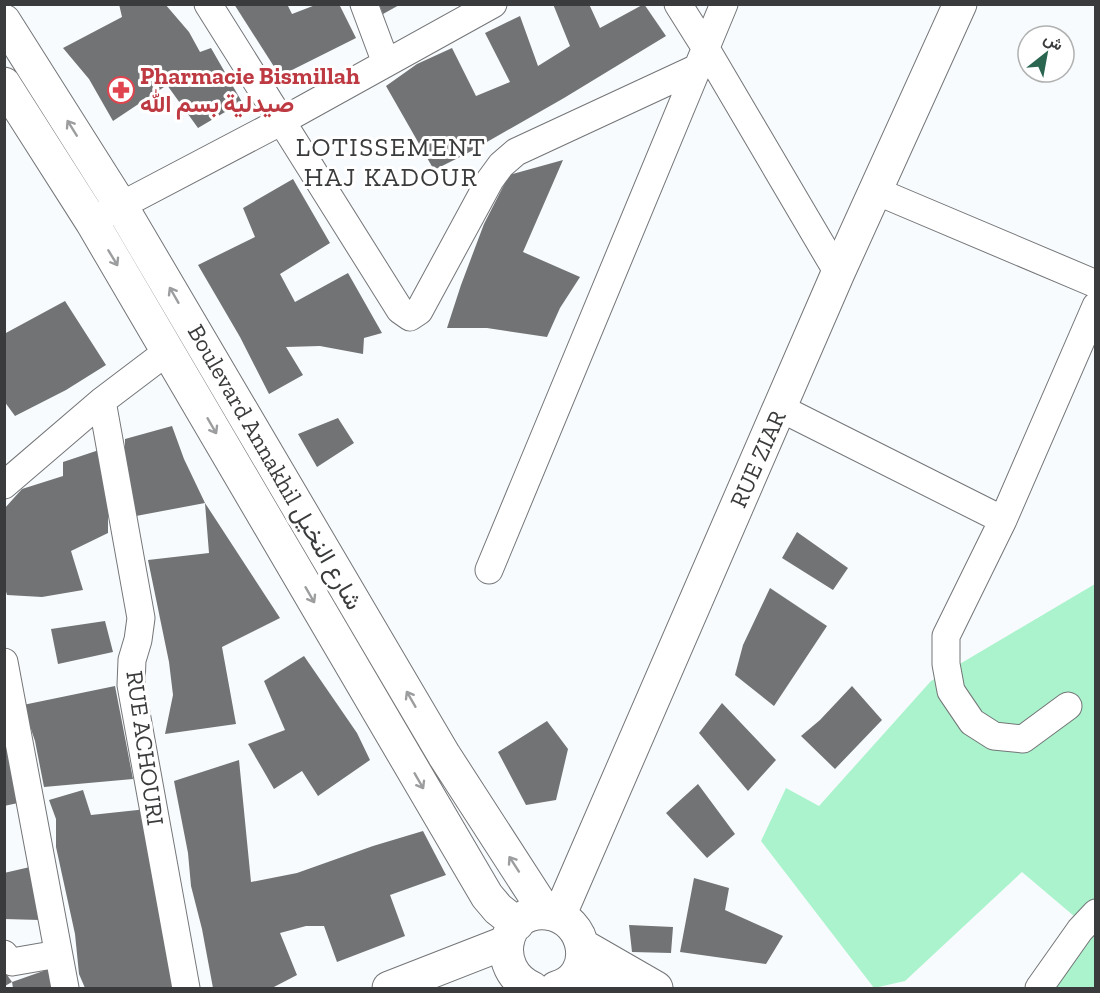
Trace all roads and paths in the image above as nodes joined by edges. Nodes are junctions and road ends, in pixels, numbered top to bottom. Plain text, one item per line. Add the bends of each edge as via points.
1 (208, 4) edge
2 (364, 4) edge
3 (493, 4) edge
4 (678, 4) edge
5 (724, 4) edge
6 (960, 4) edge
7 (4, 21) edge
8 (701, 58) junction
9 (386, 63) junction
10 (4, 84) edge
11 (280, 122) junction
12 (876, 191) junction
13 (121, 206) junction
14 (92, 222) junction
15 (838, 273) junction
16 (1095, 284) edge
17 (1095, 306) edge
18 (168, 351) junction
19 (102, 401) junction
20 (780, 408) junction
21 (4, 485) edge
22 (1003, 520) junction
23 (489, 570) dead end
24 (4, 662) edge
25 (1068, 706) dead end
26 (1095, 913) edge
27 (532, 924) junction
28 (583, 946) junction
29 (4, 954) edge
30 (58, 954) junction
31 (562, 987) edge
32 (65, 988) edge
33 (186, 988) edge
34 (389, 988) edge
35 (532, 988) edge
36 (629, 988) edge
37 (656, 988) edge
38 (1039, 988) edge

1 - 11 street
2 - 9 street
3 - 9 street
4 - 8 street
5 - 8 street
6 - 12 main road, RUE ZIAR
13 -> 7 main road, Boulevard Annakhil شارع النخيل
8 - 11 street via 516,152 501,165 419,311 410,316 400,310
8 - 15 street
8 - 23 street
9 - 11 street
10 - 14 main road, Boulevard Annakhil شارع النخيل
11 - 13 street
12 - 15 main road, RUE ZIAR
12 - 16 street
13 - 14 street
27 -> 13 main road, Boulevard Annakhil شارع النخيل via 444,755
14 -> 18 main road, Boulevard Annakhil شارع النخيل
15 - 20 main road, RUE ZIAR
17 - 22 street
18 - 19 street
18 -> 27 main road, Boulevard Annakhil شارع النخيل via 487,896 498,909
19 - 21 street
19 - 33 street, RUE ACHOURI via 141,618 131,685
20 - 22 street
20 - 27 main road, RUE ZIAR
22 - 25 street via 946,636 951,691 972,722 994,736 1023,739
24 - 30 street
26 - 38 street
27 - 28 main road via 570,922
27 - 34 main road
27 - 35 main road via 507,961 524,985
28 - 31 main road via 578,971
28 - 37 main road
29 - 30 street via 12,962
30 - 32 street
31 - 36 main road

